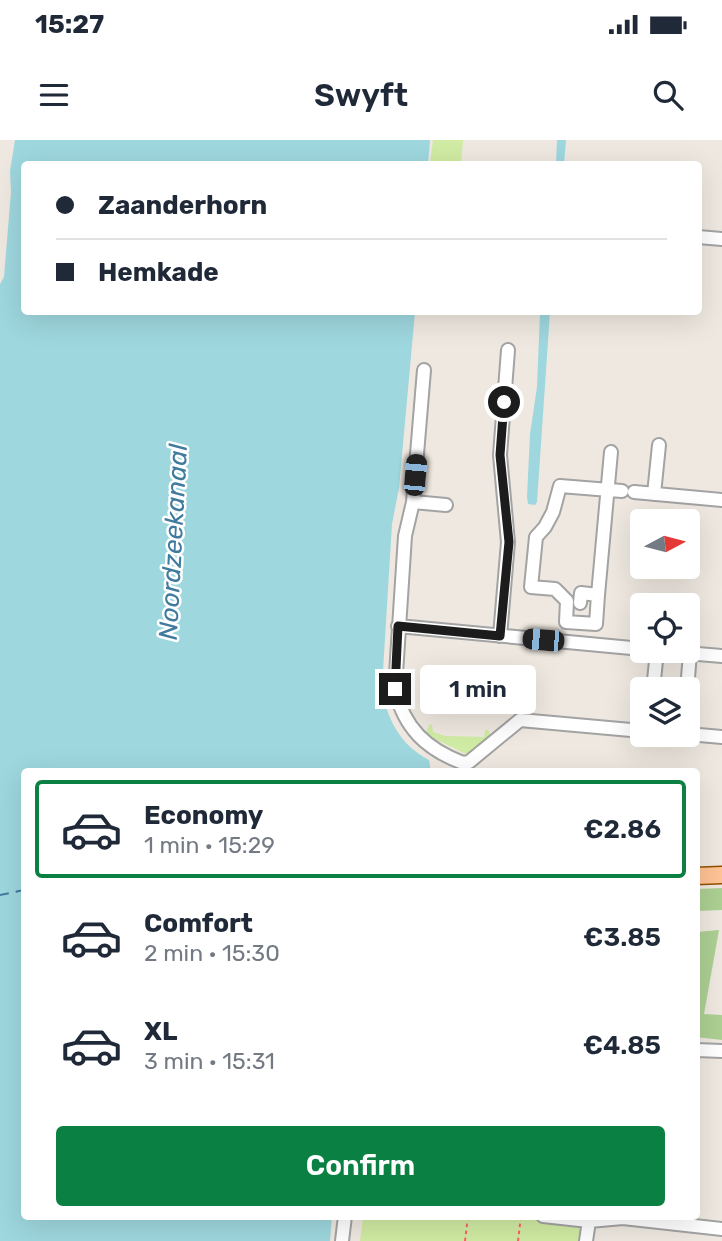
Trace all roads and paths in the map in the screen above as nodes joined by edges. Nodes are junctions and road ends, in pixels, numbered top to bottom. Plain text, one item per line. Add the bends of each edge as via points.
1 (702, 237) edge
2 (722, 239) edge
3 (508, 350) dead end
4 (425, 370) dead end
5 (659, 445) dead end
6 (611, 452) dead end
7 (607, 490) junction
8 (654, 494) junction
9 (722, 500) edge
10 (413, 502) junction
11 (446, 505) dead end
12 (598, 595) junction
13 (580, 603) dead end
14 (574, 621) junction
15 (398, 626) junction
16 (500, 636) junction
17 (570, 643) junction
18 (630, 648) edge
19 (700, 654) edge
20 (722, 656) edge
21 (630, 730) edge
22 (700, 735) edge
23 (722, 737) edge
24 (464, 767) edge
25 (722, 875) edge
26 (700, 876) edge
27 (700, 1050) edge
28 (722, 1051) edge
29 (345, 1220) edge
30 (468, 1220) edge
31 (521, 1220) edge
32 (580, 1220) edge
33 (598, 1220) edge
34 (648, 1220) edge
35 (589, 1221) junction
36 (722, 1229) edge
37 (342, 1241) edge
38 (465, 1241) edge
39 (518, 1241) edge
40 (586, 1241) edge

1 - 2 street
3 - 16 street via 500,455 509,542
4 - 10 street
5 - 8 street
6 - 7 street
7 - 8 street
7 - 12 street
7 - 14 street via 560,485 553,512 536,537 531,587 555,589 567,601
8 - 9 street
10 - 11 street
10 - 15 street via 405,536
12 - 13 street via 581,593
12 - 14 street via 596,624
14 - 17 street
15 - 16 street
15 - 24 street via 395,689 399,707 409,725 433,748
16 - 17 street
17 - 18 street
19 - 20 street
21 - 24 street via 520,720
22 - 23 street
25 - 26 main road
27 - 28 street
29 - 37 street
30 - 38 path
31 - 39 path
32 - 35 street
33 - 35 street
34 - 36 street
35 - 40 street

